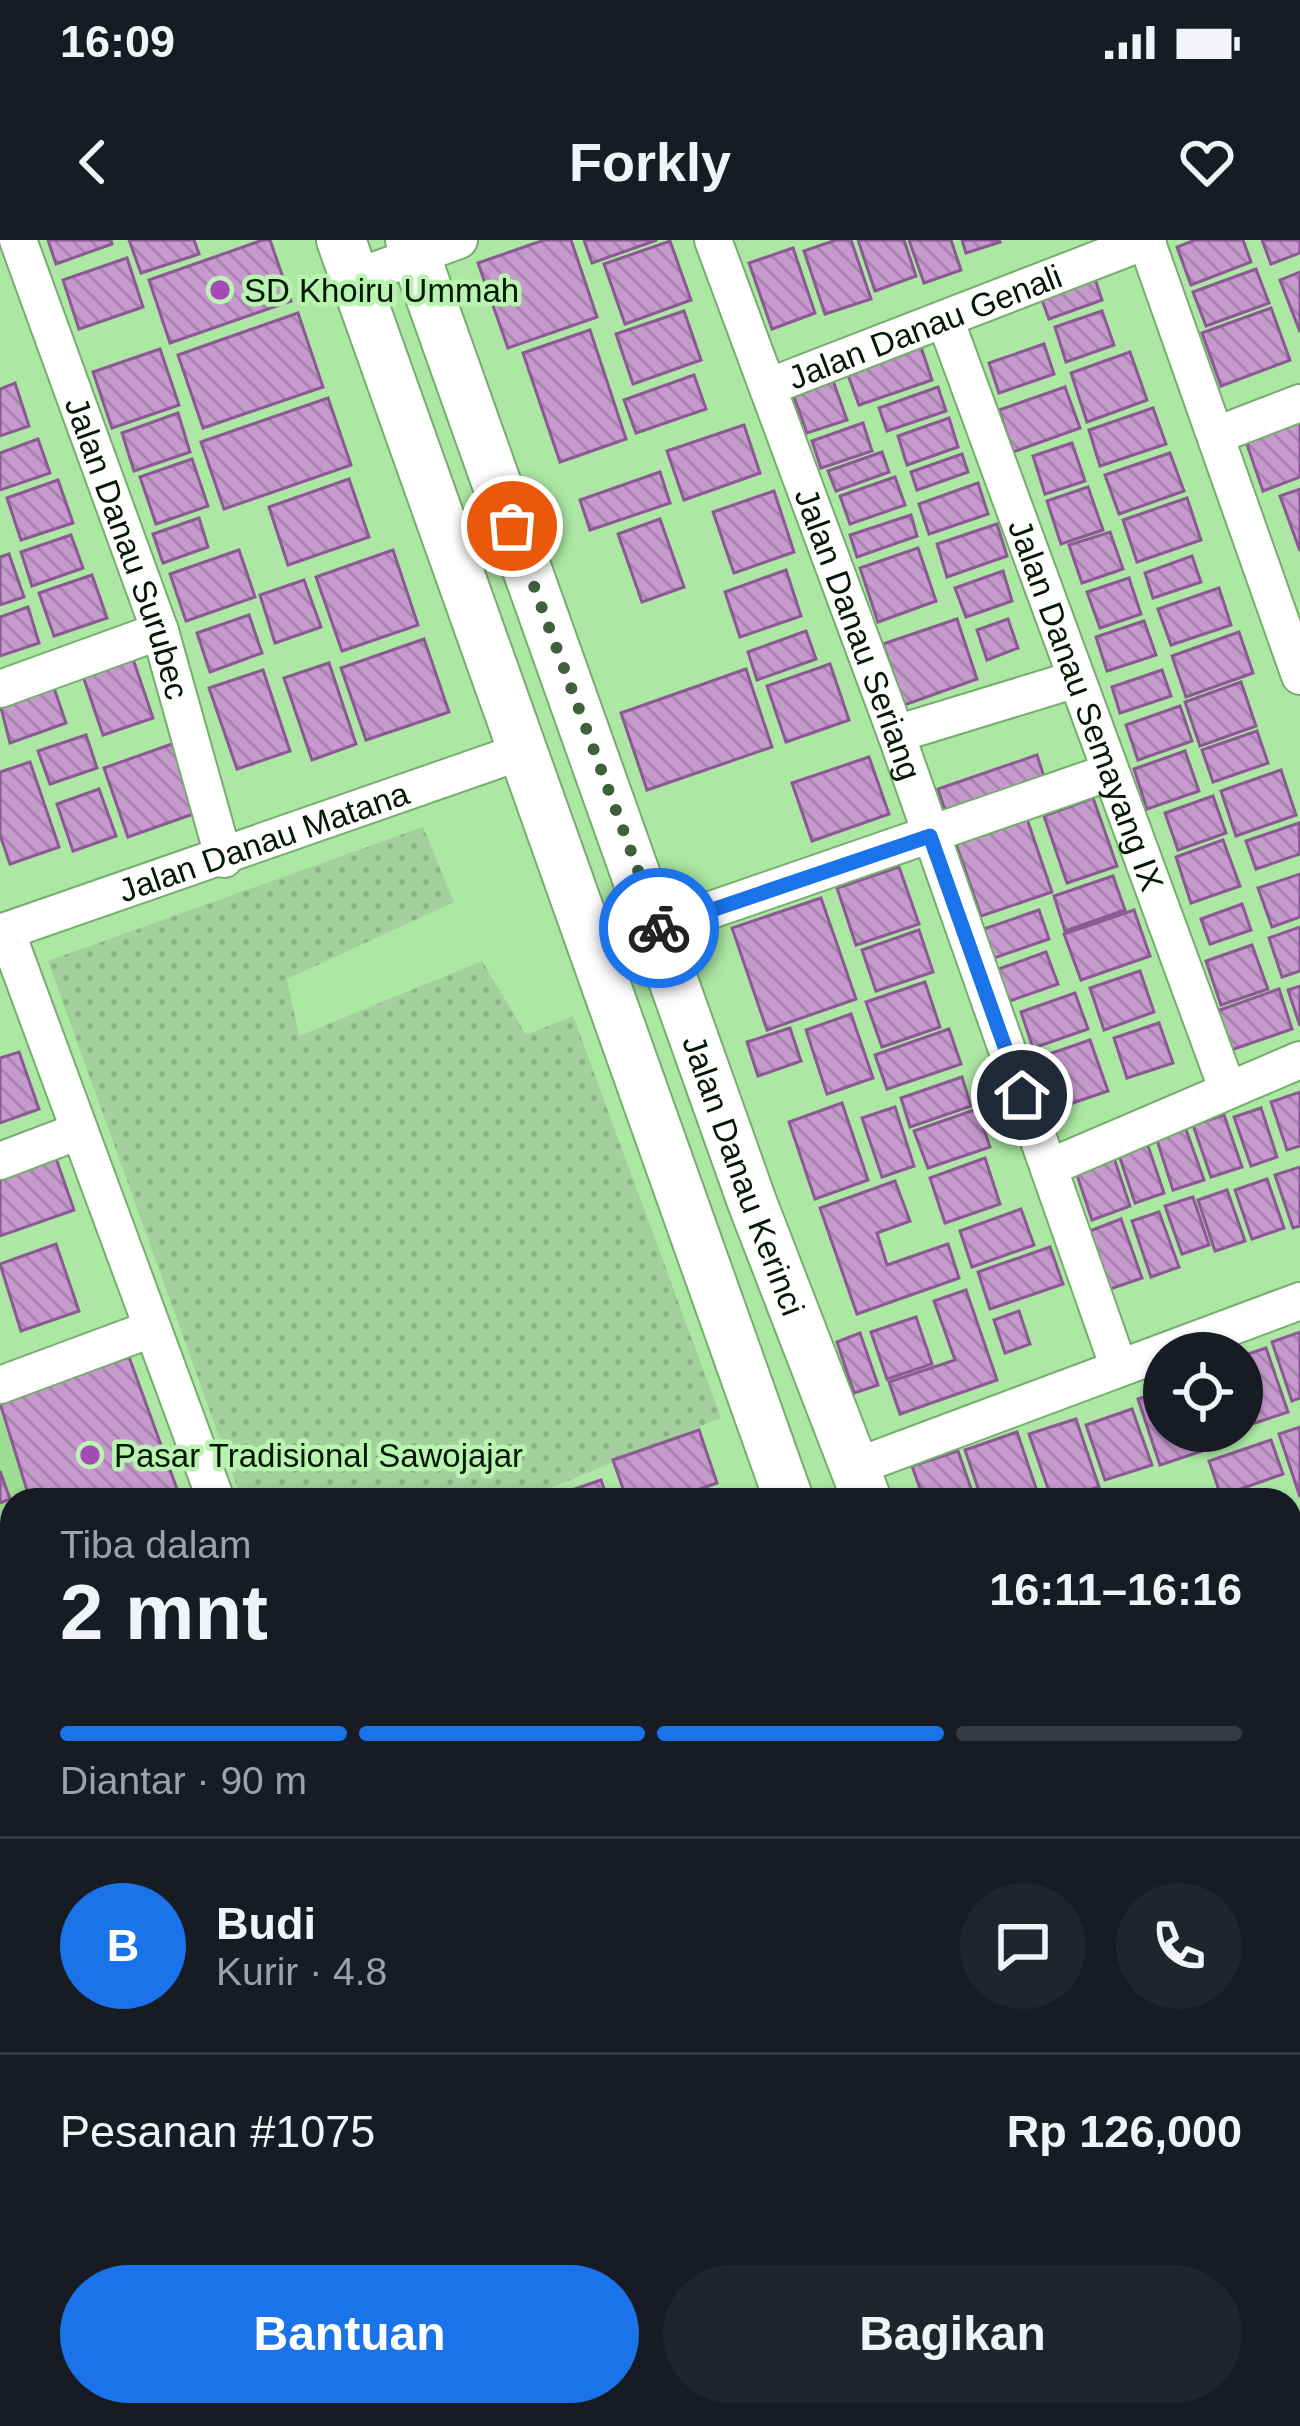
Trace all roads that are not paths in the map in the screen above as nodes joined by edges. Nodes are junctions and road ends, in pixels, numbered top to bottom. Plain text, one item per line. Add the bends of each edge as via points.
1 (18, 240) edge
2 (713, 240) edge
3 (1146, 240) edge
4 (428, 246) edge
5 (348, 259) edge
6 (946, 322) junction
7 (768, 387) junction
8 (1300, 404) edge
9 (1217, 435) junction
10 (1291, 622) edge
11 (160, 631) junction
12 (1300, 676) edge
13 (1076, 679) junction
14 (0, 689) edge
15 (896, 734) junction
16 (526, 750) junction
17 (1110, 772) junction
18 (930, 836) junction
19 (224, 859) junction
20 (656, 929) junction
21 (3, 932) edge
22 (1300, 1060) edge
23 (1227, 1088) junction
24 (79, 1131) junction
25 (0, 1161) edge
26 (1051, 1167) junction
27 (752, 1202) junction
28 (691, 1221) junction
29 (1300, 1300) edge
30 (151, 1329) junction
31 (1119, 1368) junction
32 (0, 1385) edge
33 (861, 1483) edge
34 (212, 1488) edge
35 (780, 1488) edge

1 - 11 street, Jalan Danau Surubec
2 - 7 street, Jalan Danau Seriang
3 - 6 street, Jalan Danau Genali
3 - 9 street
4 - 5 street
4 - 20 street, Jalan Danau Kerinci
5 - 16 street, Jalan Danau Kerinci
6 - 7 street, Jalan Danau Genali
6 - 13 street, Jalan Danau Semayang IX
7 - 15 street, Jalan Danau Seriang
8 - 9 street
9 - 10 street
10 - 12 street
11 - 14 street
11 - 19 street, Jalan Danau Surubec
13 - 15 street
13 - 17 street, Jalan Danau Semayang IX
15 - 18 street, Jalan Danau Seriang
16 - 19 street, Jalan Danau Matana
16 - 28 street, Jalan Danau Kerinci
17 - 18 street
17 - 23 street, Jalan Danau Semayang IX
18 - 20 street
18 - 26 street, Jalan Danau Seriang
19 - 21 street, Jalan Danau Matana
20 - 27 street, Jalan Danau Kerinci
21 - 24 street
22 - 23 street
23 - 26 street
24 - 25 street
24 - 30 street
26 - 31 street, Jalan Danau Seriang
27 - 28 street
27 - 33 street, Jalan Danau Kerinci
28 - 35 street, Jalan Danau Kerinci
29 - 31 street
30 - 32 street
30 - 34 street
31 - 33 street

